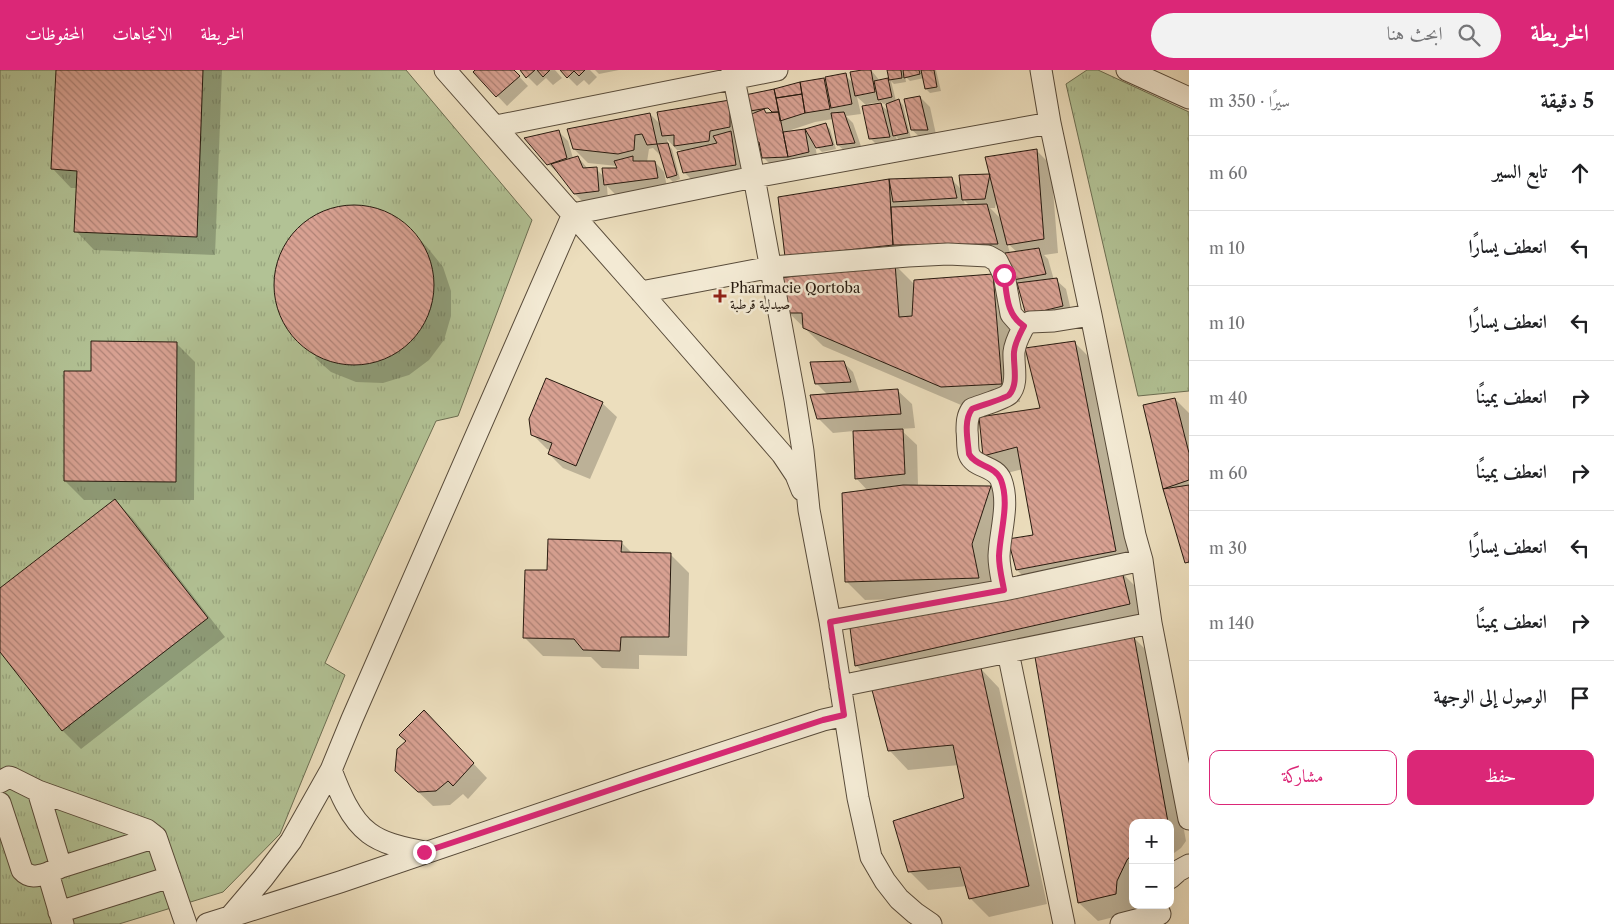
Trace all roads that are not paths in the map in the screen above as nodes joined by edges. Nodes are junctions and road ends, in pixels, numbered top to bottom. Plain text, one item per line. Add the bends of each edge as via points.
1 (777, 70) edge
2 (1041, 70) edge
3 (1127, 70) edge
4 (447, 71) edge
5 (733, 75) edge
6 (1189, 98) edge
7 (1050, 123) junction
8 (496, 126) junction
9 (754, 177) junction
10 (573, 214) junction
11 (772, 267) junction
12 (641, 292) junction
13 (1091, 315) junction
14 (1024, 326) junction
15 (809, 510) junction
16 (1142, 560) junction
17 (1004, 590) junction
18 (830, 622) junction
19 (1151, 622) junction
20 (1008, 652) junction
21 (840, 686) junction
22 (844, 715) junction
23 (331, 770) junction
24 (0, 782) edge
25 (38, 791) junction
26 (0, 803) edge
27 (1189, 819) edge
28 (156, 838) junction
29 (424, 852) junction
30 (1189, 864) edge
31 (54, 870) junction
32 (1174, 874) edge
33 (170, 877) junction
34 (1161, 914) edge
35 (61, 918) edge
36 (229, 918) junction
37 (186, 924) edge
38 (207, 924) edge
39 (931, 924) edge
40 (1064, 924) edge
41 (1121, 924) edge

1 - 5 street
2 - 7 street
3 - 6 street
4 - 8 street
5 - 8 street
5 - 9 street
7 - 9 street
7 - 13 street
8 - 10 street
9 - 10 street
9 - 11 street
10 - 12 street
10 - 23 street
11 - 12 street
11 - 14 street via 908,256 988,256 997,261 1004,275 1011,314
11 - 15 street via 798,414
12 - 15 street via 782,454 796,475
13 - 14 street via 1030,322
13 - 16 street
14 - 17 street via 1014,351 1013,386 1009,394 972,409 967,418 969,454 974,461 998,474 1002,486 1005,507 999,557
15 - 18 street
16 - 17 street
16 - 19 street
17 - 18 street
18 - 21 street
19 - 20 street
19 - 27 street
20 - 21 street
20 - 40 street
21 - 22 street
22 - 29 street
22 - 39 street via 871,856 899,900
23 - 29 street via 342,799 368,833 400,847
23 - 36 street via 292,841
24 - 25 street via 12,778
25 - 28 street via 147,830
25 - 31 street
26 - 31 street via 25,874 33,877
28 - 31 street
28 - 33 street
29 - 36 street
30 - 32 street
31 - 35 street
33 - 35 street
33 - 37 street
34 - 41 street
36 - 38 street

